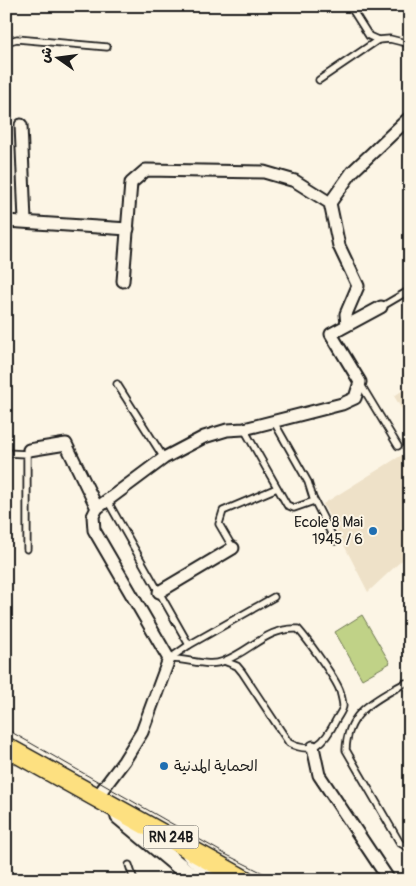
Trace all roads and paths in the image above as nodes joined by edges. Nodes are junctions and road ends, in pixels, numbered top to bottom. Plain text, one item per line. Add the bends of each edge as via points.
1 (350, 6) edge
2 (378, 40) junction
3 (410, 41) edge
4 (6, 42) edge
5 (108, 47) dead end
6 (319, 80) dead end
7 (410, 117) edge
8 (21, 125) dead end
9 (330, 203) junction
10 (6, 221) edge
11 (25, 221) junction
12 (128, 229) junction
13 (123, 281) dead end
14 (410, 290) edge
15 (381, 307) joint
16 (347, 325) junction
17 (360, 382) junction
18 (117, 384) dead end
19 (274, 422) junction
20 (244, 429) junction
21 (398, 446) dead end
22 (29, 450) dead end
23 (6, 454) edge
24 (164, 458) junction
25 (277, 488) junction
26 (107, 500) junction
27 (314, 500) junction
28 (97, 508) junction
29 (335, 540) dead end
30 (232, 548) joint
31 (27, 550) dead end
32 (159, 592) junction
33 (274, 597) dead end
34 (189, 645) junction
35 (169, 659) junction
36 (224, 661) junction
37 (405, 683) dead end
38 (6, 747) edge
39 (313, 747) junction
40 (96, 798) junction
41 (172, 837) junction
42 (410, 850) edge
43 (128, 865) dead end
44 (134, 880) edge
45 (196, 880) edge
46 (218, 880) edge
47 (245, 880) edge
48 (389, 880) edge

1 - 2 lane via 369,36
2 - 3 lane
2 - 6 lane
4 - 5 lane via 17,39
7 - 9 street via 352,172
8 - 11 street
9 - 12 street via 295,180 264,172 146,170 131,183
9 - 16 street via 339,246 358,286 346,314
10 - 11 street
11 - 12 street
12 - 13 street
14 - 15 lane
15 - 16 street
16 - 17 street via 331,334
17 - 19 street via 355,398
17 - 21 lane
18 - 24 lane
19 - 20 street
19 - 27 lane via 308,482
20 - 24 street via 204,437
20 - 25 lane
22 - 28 street via 66,444
23 - 31 lane via 27,454
24 - 26 street
25 - 27 lane via 290,507
25 - 30 lane via 223,511 219,524
26 - 28 street
26 - 32 lane
27 - 29 lane
28 - 35 street via 92,516 94,530
30 - 32 street
32 - 34 lane
33 - 34 lane
34 - 35 lane
35 - 36 lane via 210,664
35 - 40 street via 142,732
36 - 39 lane via 237,666 242,672 289,743 300,748
36 - 39 lane via 272,632 298,629 339,688 343,706 329,735
37 - 42 lane via 362,708 346,739 346,750 400,843
38 - 40 main road, RN 24B
39 - 48 street via 319,775
40 - 41 main road, RN 24B
40 - 45 main road
41 - 46 main road
41 - 47 main road, RN 24B
43 - 44 lane

